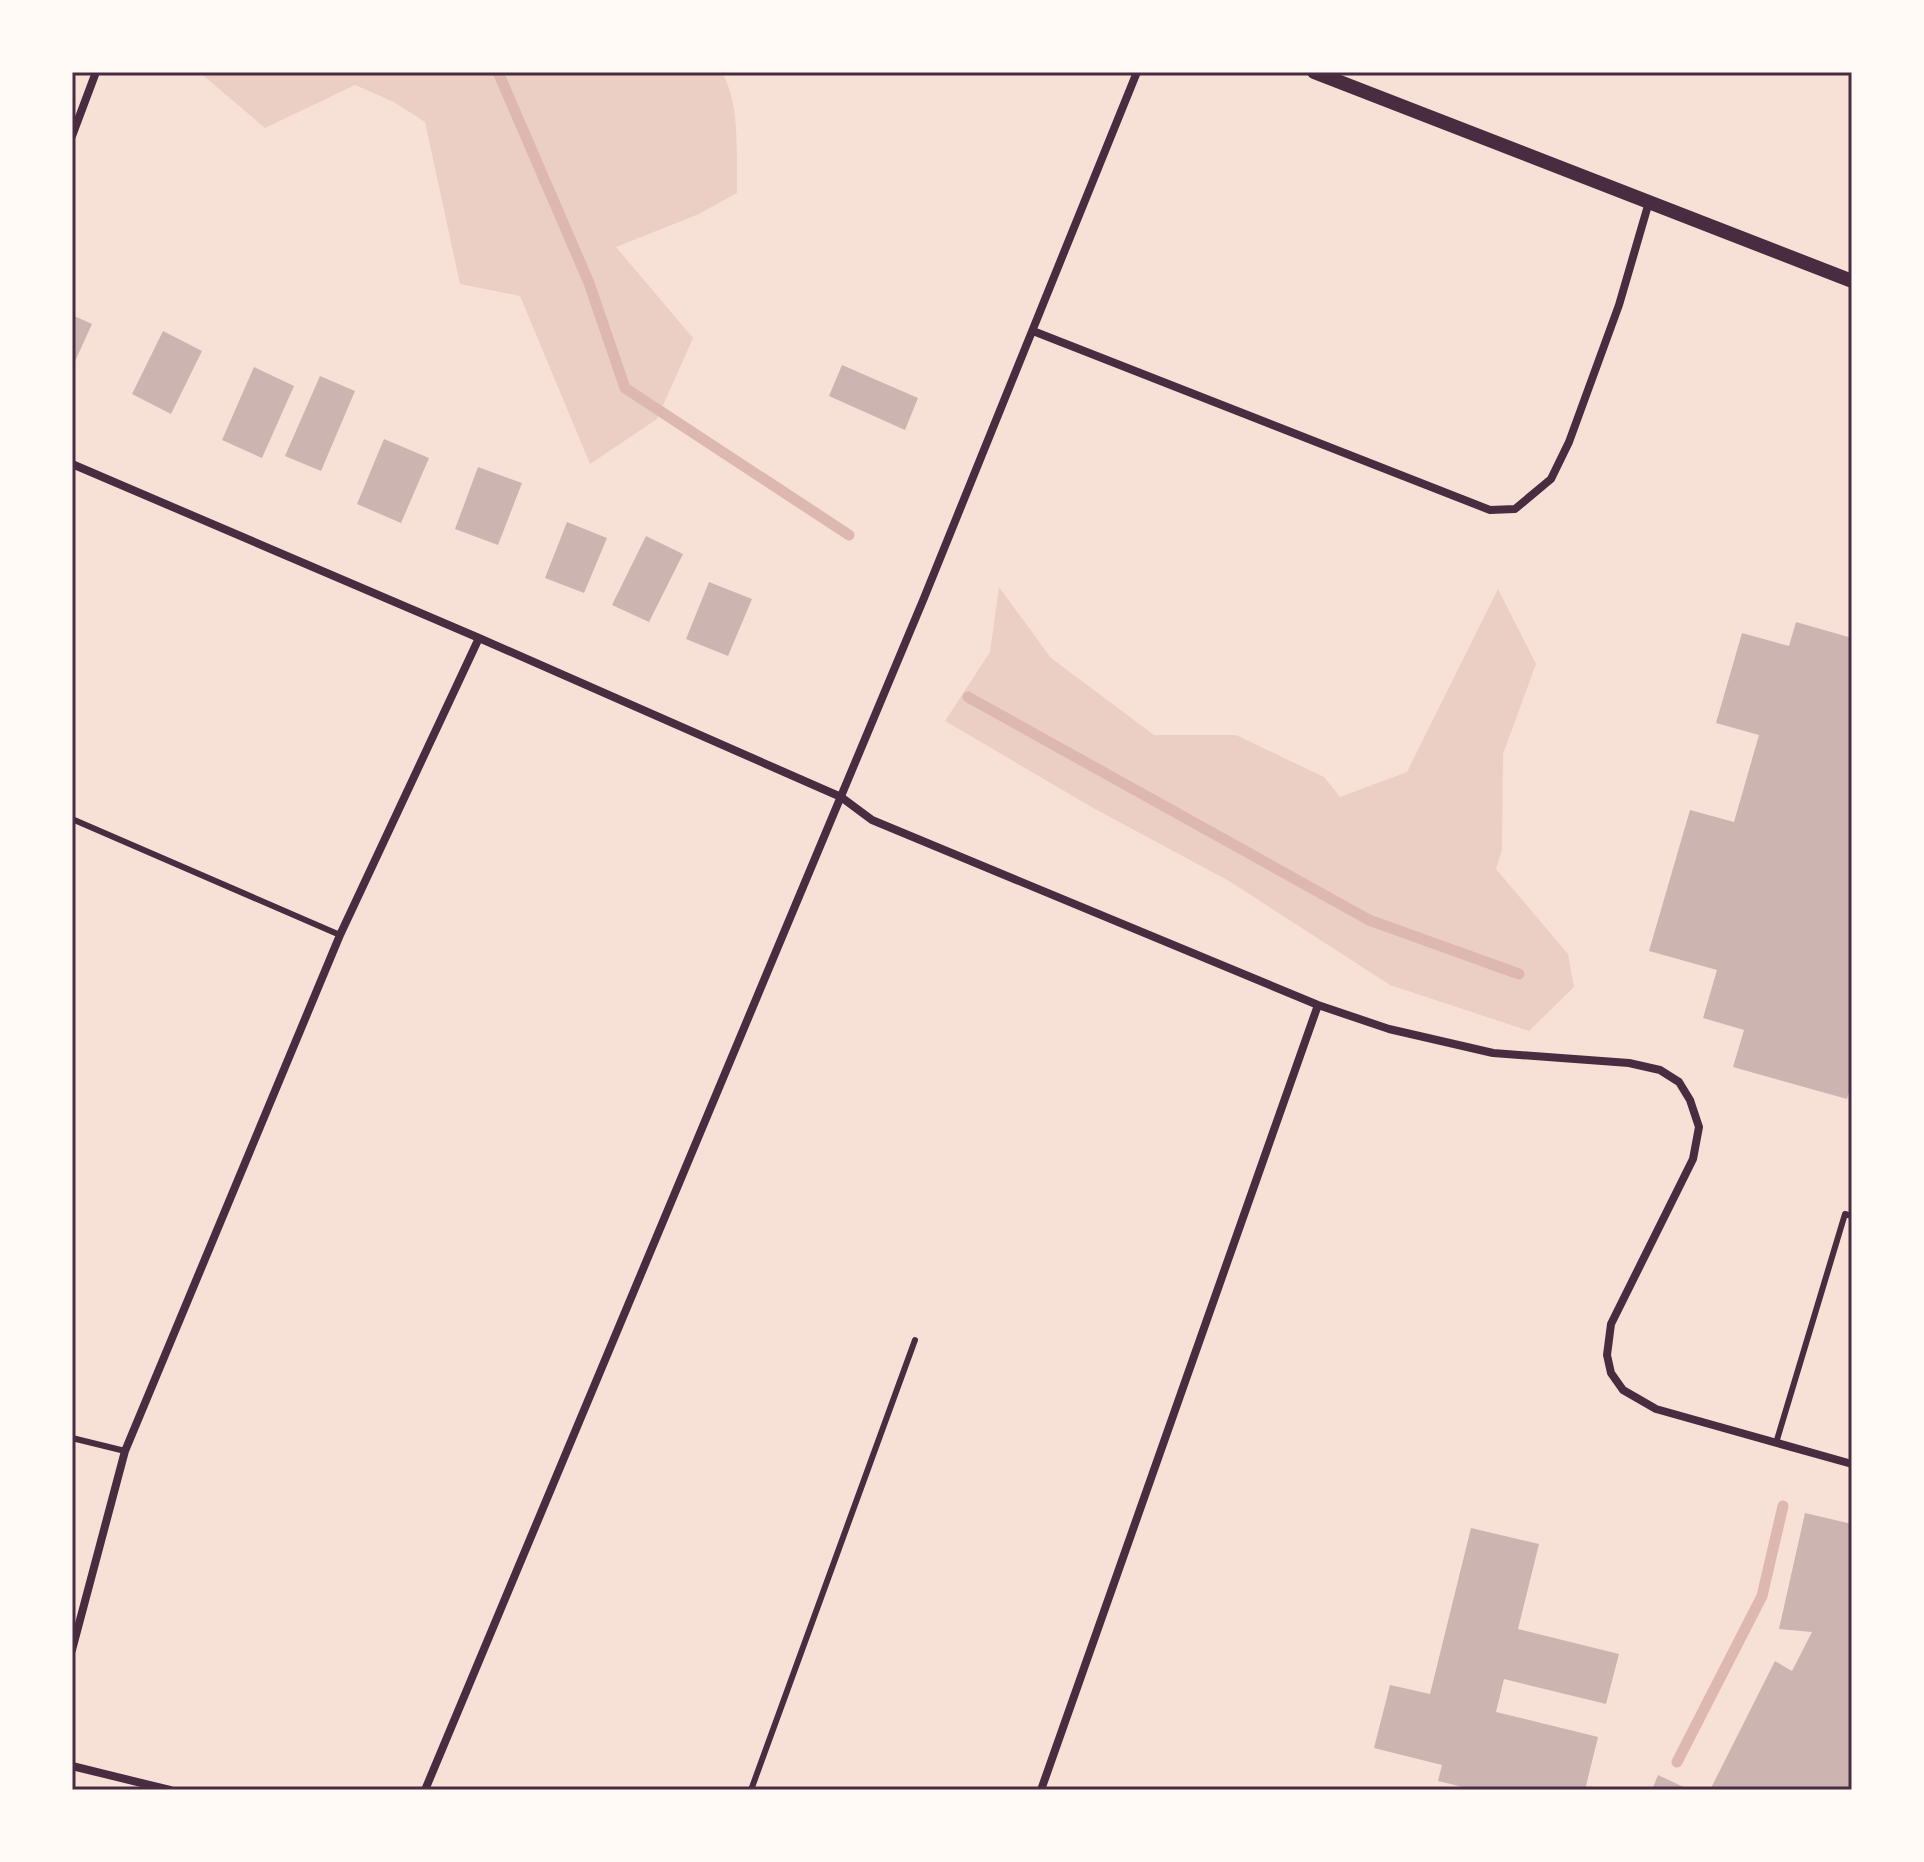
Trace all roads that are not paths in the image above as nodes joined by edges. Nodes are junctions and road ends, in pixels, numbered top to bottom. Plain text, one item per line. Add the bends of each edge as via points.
1 (96, 72) edge
2 (1137, 72) edge
3 (1314, 72) edge
4 (72, 136) edge
5 (1649, 202) junction
6 (1852, 281) edge
7 (1033, 331) junction
8 (72, 464) edge
9 (479, 638) junction
10 (841, 797) junction
11 (72, 819) edge
12 (340, 935) junction
13 (1318, 1005) junction
14 (1852, 1216) edge
15 (915, 1340) dead end
16 (72, 1438) edge
17 (1776, 1443) junction
18 (125, 1451) junction
19 (1852, 1464) edge
20 (72, 1650) edge
21 (72, 1766) edge
22 (170, 1790) edge
23 (425, 1790) edge
24 (751, 1790) edge
25 (1041, 1790) edge

1 - 4 street
2 - 7 street
3 - 5 street
5 - 6 street
5 - 7 street via 1619,305 1569,442 1551,479 1515,509 1490,510
7 - 10 street
8 - 9 street
9 - 10 street
9 - 12 street
10 - 13 street via 872,820
10 - 23 street
11 - 12 lane
12 - 18 street
13 - 17 street via 1389,1029 1493,1053 1629,1063 1660,1070 1679,1082 1699,1127 1693,1159 1611,1324 1611,1373 1623,1390 1656,1409
13 - 25 street
14 - 17 lane via 1845,1214
15 - 24 lane
16 - 18 lane
17 - 19 street
18 - 20 street
21 - 22 street

